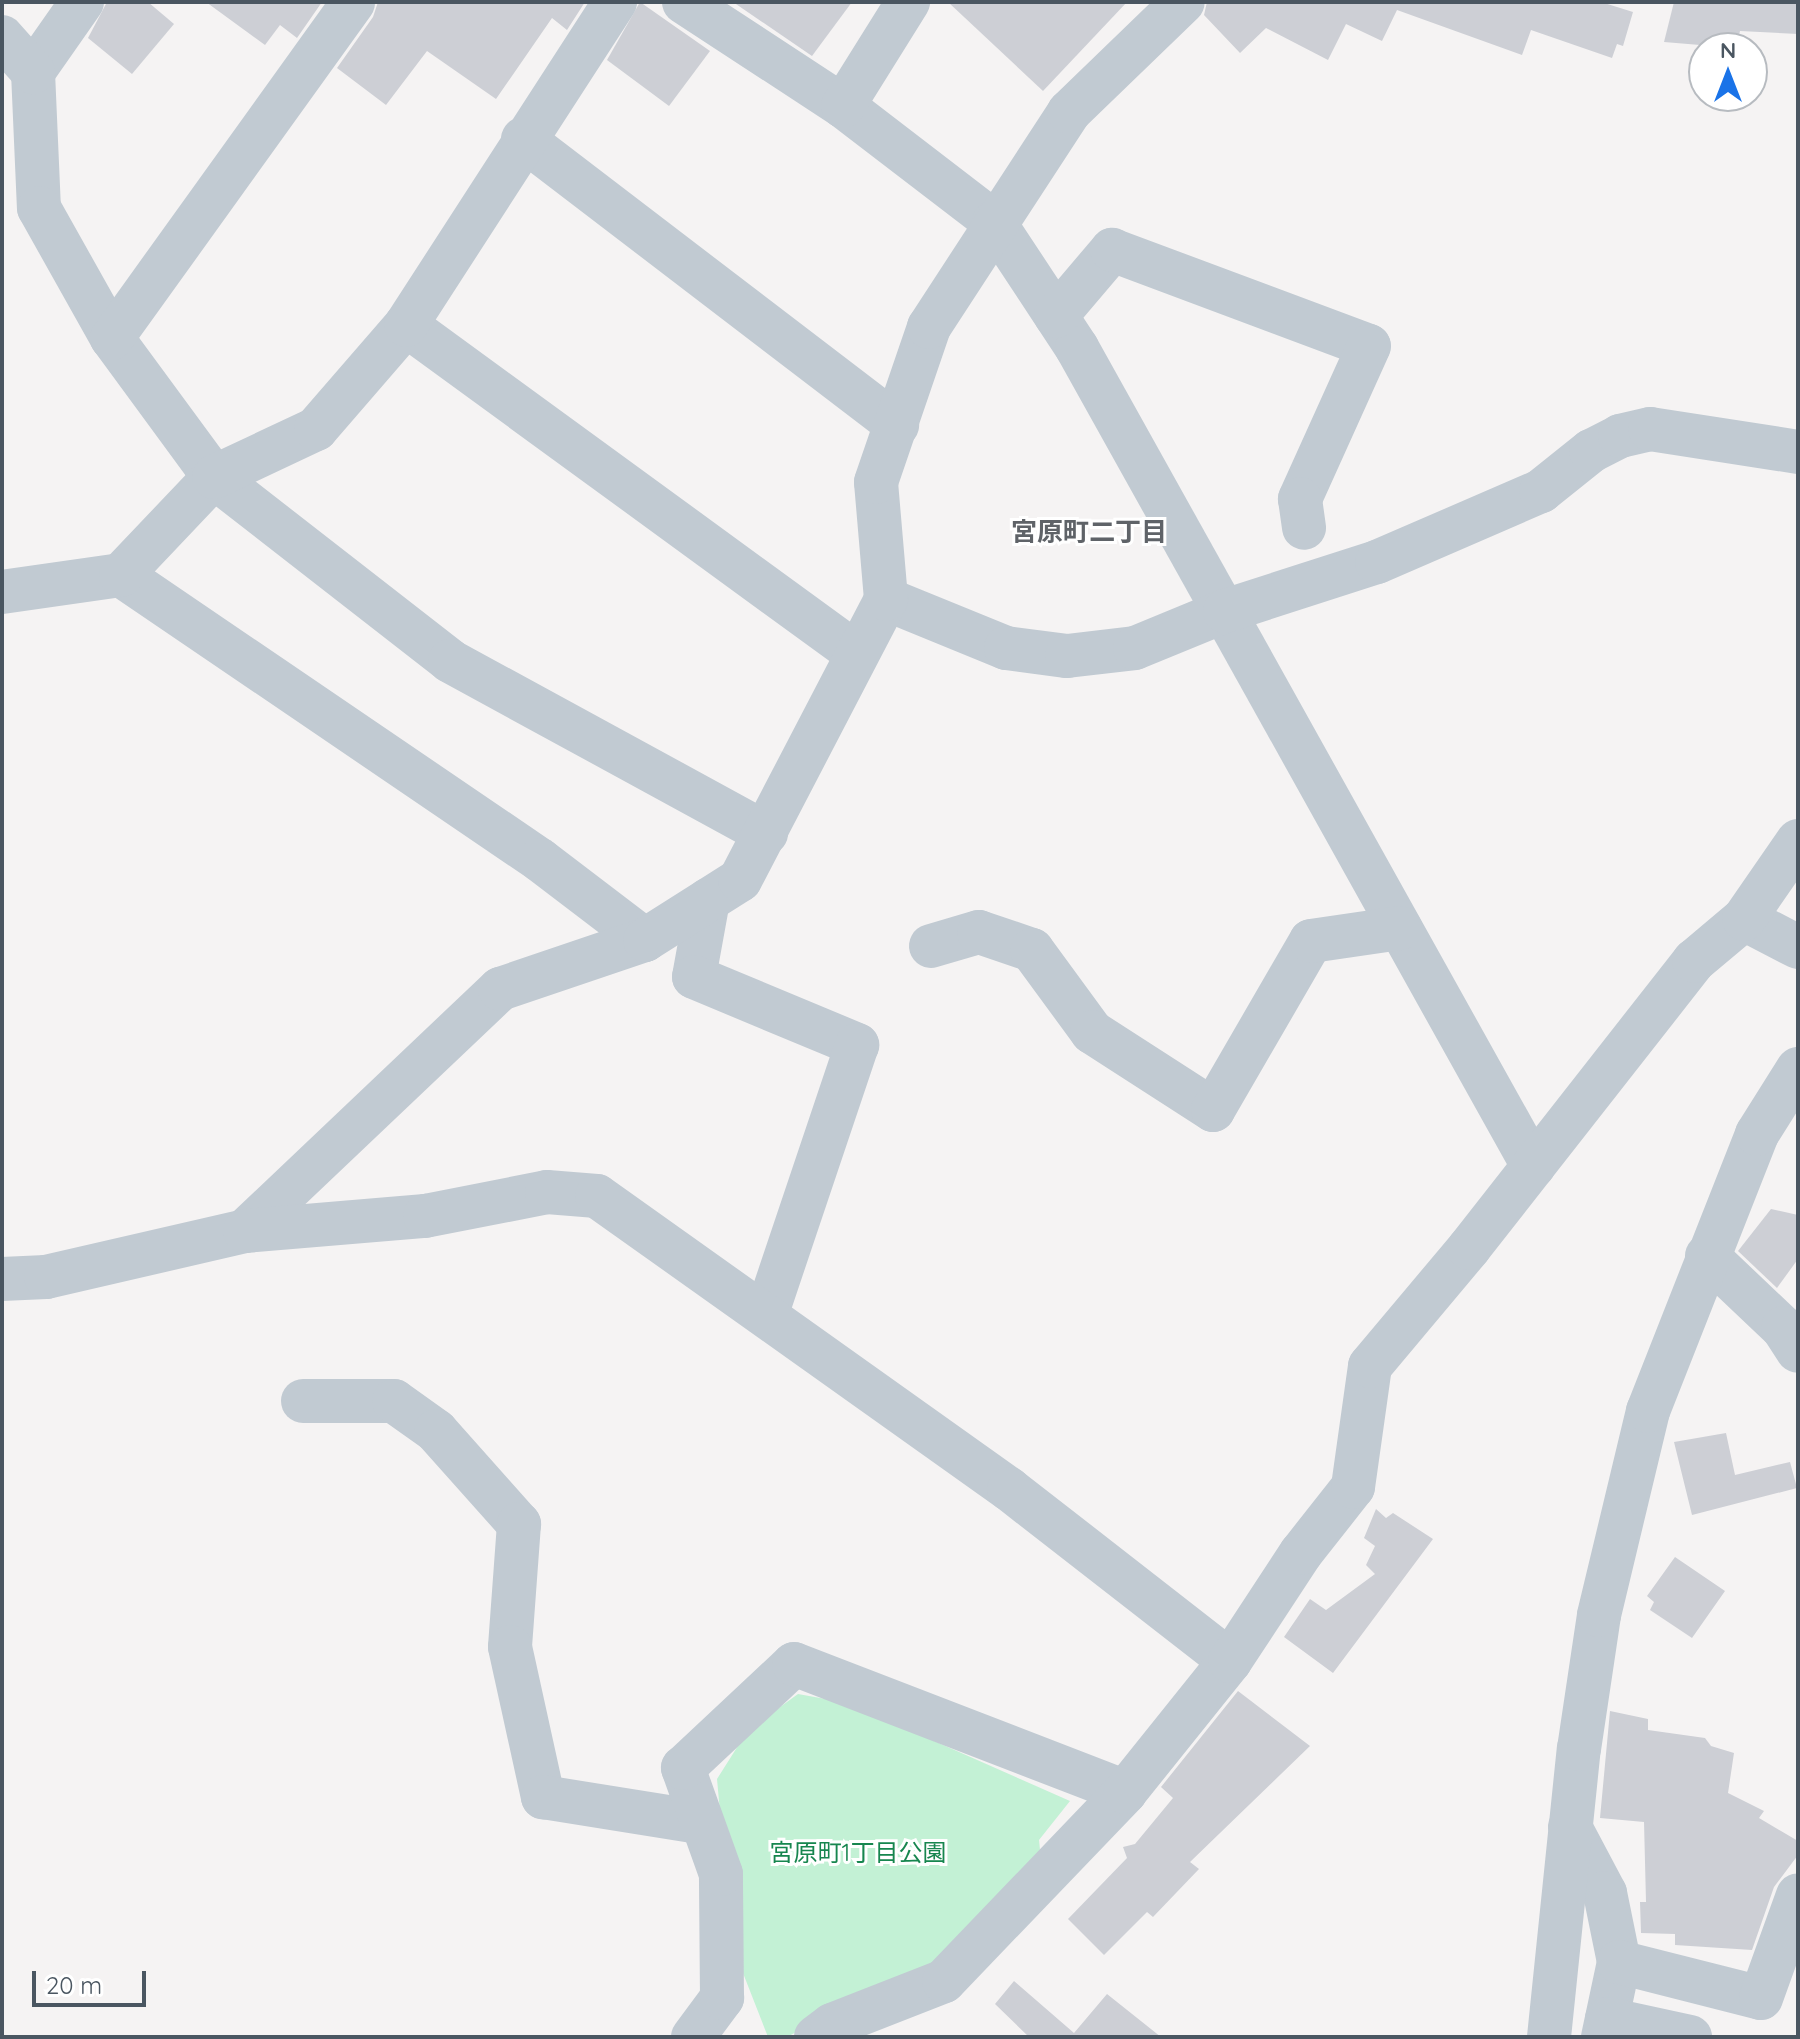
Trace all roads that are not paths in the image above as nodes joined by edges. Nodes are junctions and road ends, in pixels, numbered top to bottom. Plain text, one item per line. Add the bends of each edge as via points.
1 (82, 2) edge
2 (353, 2) edge
3 (615, 2) edge
4 (684, 2) edge
5 (908, 2) edge
6 (1183, 2) edge
7 (2, 37) edge
8 (33, 72) junction
9 (843, 106) junction
10 (523, 139) junction
11 (994, 222) junction
12 (1056, 316) junction
13 (406, 325) junction
14 (112, 338) junction
15 (897, 425) junction
16 (1798, 452) edge
17 (214, 477) junction
18 (1304, 528) dead end
19 (121, 575) junction
20 (2, 592) edge
21 (886, 599) junction
22 (1225, 611) junction
23 (857, 654) junction
24 (766, 833) junction
25 (1798, 841) edge
26 (708, 900) junction
27 (1744, 919) junction
28 (1400, 928) junction
29 (645, 940) junction
30 (931, 946) dead end
31 (1798, 947) edge
32 (1798, 1069) edge
33 (1533, 1166) junction
34 (245, 1231) junction
35 (1707, 1256) junction
36 (2, 1279) edge
37 (766, 1315) junction
38 (1798, 1351) edge
39 (303, 1401) dead end
40 (1230, 1661) junction
41 (1125, 1792) junction
42 (699, 1822) junction
43 (1570, 1827) junction
44 (1798, 1895) edge
45 (1619, 1962) junction
46 (1605, 2028) edge
47 (693, 2037) edge
48 (816, 2037) edge
49 (1549, 2037) edge
50 (1690, 2037) edge

1 - 8 street
2 - 14 street
3 - 10 street
4 - 9 street
5 - 9 street
6 - 11 street via 1069,112
7 - 8 street
8 - 14 street via 39,208
9 - 11 street
10 - 13 street
10 - 15 street
11 - 12 street
11 - 15 street via 929,327
12 - 18 street via 1112,250 1369,346 1300,499
12 - 22 street
13 - 17 street via 316,429
13 - 23 street
14 - 17 street
15 - 21 street via 876,482
16 - 22 street via 1650,429 1620,436 1591,451 1541,491 1377,562
17 - 19 street
17 - 24 street via 450,661
19 - 20 street
19 - 29 street via 540,860
21 - 22 street via 1006,648 1067,656 1135,648
21 - 23 street
22 - 28 street
23 - 24 street
24 - 26 street via 740,880
25 - 27 street
26 - 29 street
26 - 37 street via 694,977 857,1045
27 - 31 street
27 - 33 street via 1694,961
28 - 30 street via 1311,941 1213,1110 1092,1032 1032,950 979,932
28 - 33 street
29 - 34 street via 500,989
32 - 35 street via 1757,1134
33 - 40 street via 1370,1366 1353,1487 1301,1553
34 - 36 street via 46,1277
34 - 37 street via 425,1216 547,1192 597,1196
35 - 38 street via 1783,1328
35 - 43 street via 1648,1411 1603,1601
37 - 40 street via 1009,1489
39 - 42 street via 394,1401 436,1431 519,1524 510,1647 543,1797
40 - 41 street
41 - 42 street via 794,1664 683,1768
41 - 48 street via 944,1981 832,2025
42 - 47 street via 721,1874 722,1998
43 - 45 street via 1605,1893
43 - 49 street
44 - 45 street via 1761,1998
45 - 46 street
46 - 50 street

